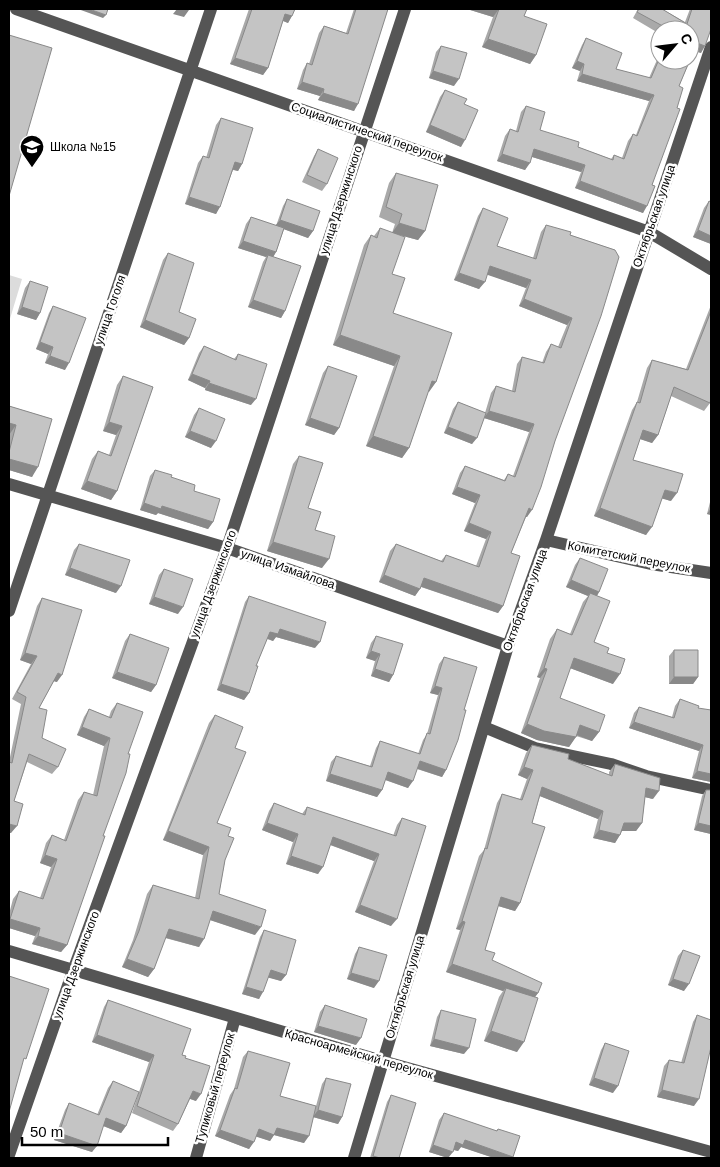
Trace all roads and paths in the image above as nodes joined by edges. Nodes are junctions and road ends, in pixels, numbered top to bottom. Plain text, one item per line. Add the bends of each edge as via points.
1 (16, 9) edge
2 (211, 9) edge
3 (405, 9) edge
4 (711, 47) edge
5 (191, 70) junction
6 (364, 131) junction
7 (649, 232) junction
8 (711, 269) edge
9 (9, 484) edge
10 (48, 495) junction
11 (546, 540) junction
12 (227, 548) junction
13 (711, 573) edge
14 (9, 611) edge
15 (508, 646) junction
16 (484, 727) junction
17 (711, 790) edge
18 (9, 952) edge
19 (73, 971) junction
20 (235, 1018) junction
21 (382, 1061) junction
22 (711, 1152) edge
23 (9, 1155) edge
24 (196, 1158) edge
25 (354, 1158) edge

1 - 5 street, Социалистический переулок
2 - 5 street, улица Гоголя
3 - 6 street, улица Дзержинского
4 - 7 street, Октябрьская улица
5 - 6 street, Социалистический переулок
5 - 10 street, улица Гоголя
6 - 7 street, Социалистический переулок
6 - 12 street, улица Дзержинского
7 - 8 street, Социалистический переулок
7 - 11 street, Октябрьская улица
9 - 10 street, улица Измайлова
10 - 12 street, улица Измайлова
10 - 14 street, улица Гоголя
11 - 13 street, Комитетский переулок via 651,564
11 - 15 street, Октябрьская улица
12 - 15 street, улица Измайлова
12 - 19 street, улица Дзержинского
15 - 16 street, Октябрьская улица
16 - 17 street via 535,748
16 - 21 street, Октябрьская улица
18 - 19 street, Красноармейский переулок
19 - 20 street, Красноармейский переулок
19 - 23 street, улица Дзержинского
20 - 21 street, Красноармейский переулок
20 - 24 street, Тупиковый переулок
21 - 22 street, Красноармейский переулок
21 - 25 street, Октябрьская улица

